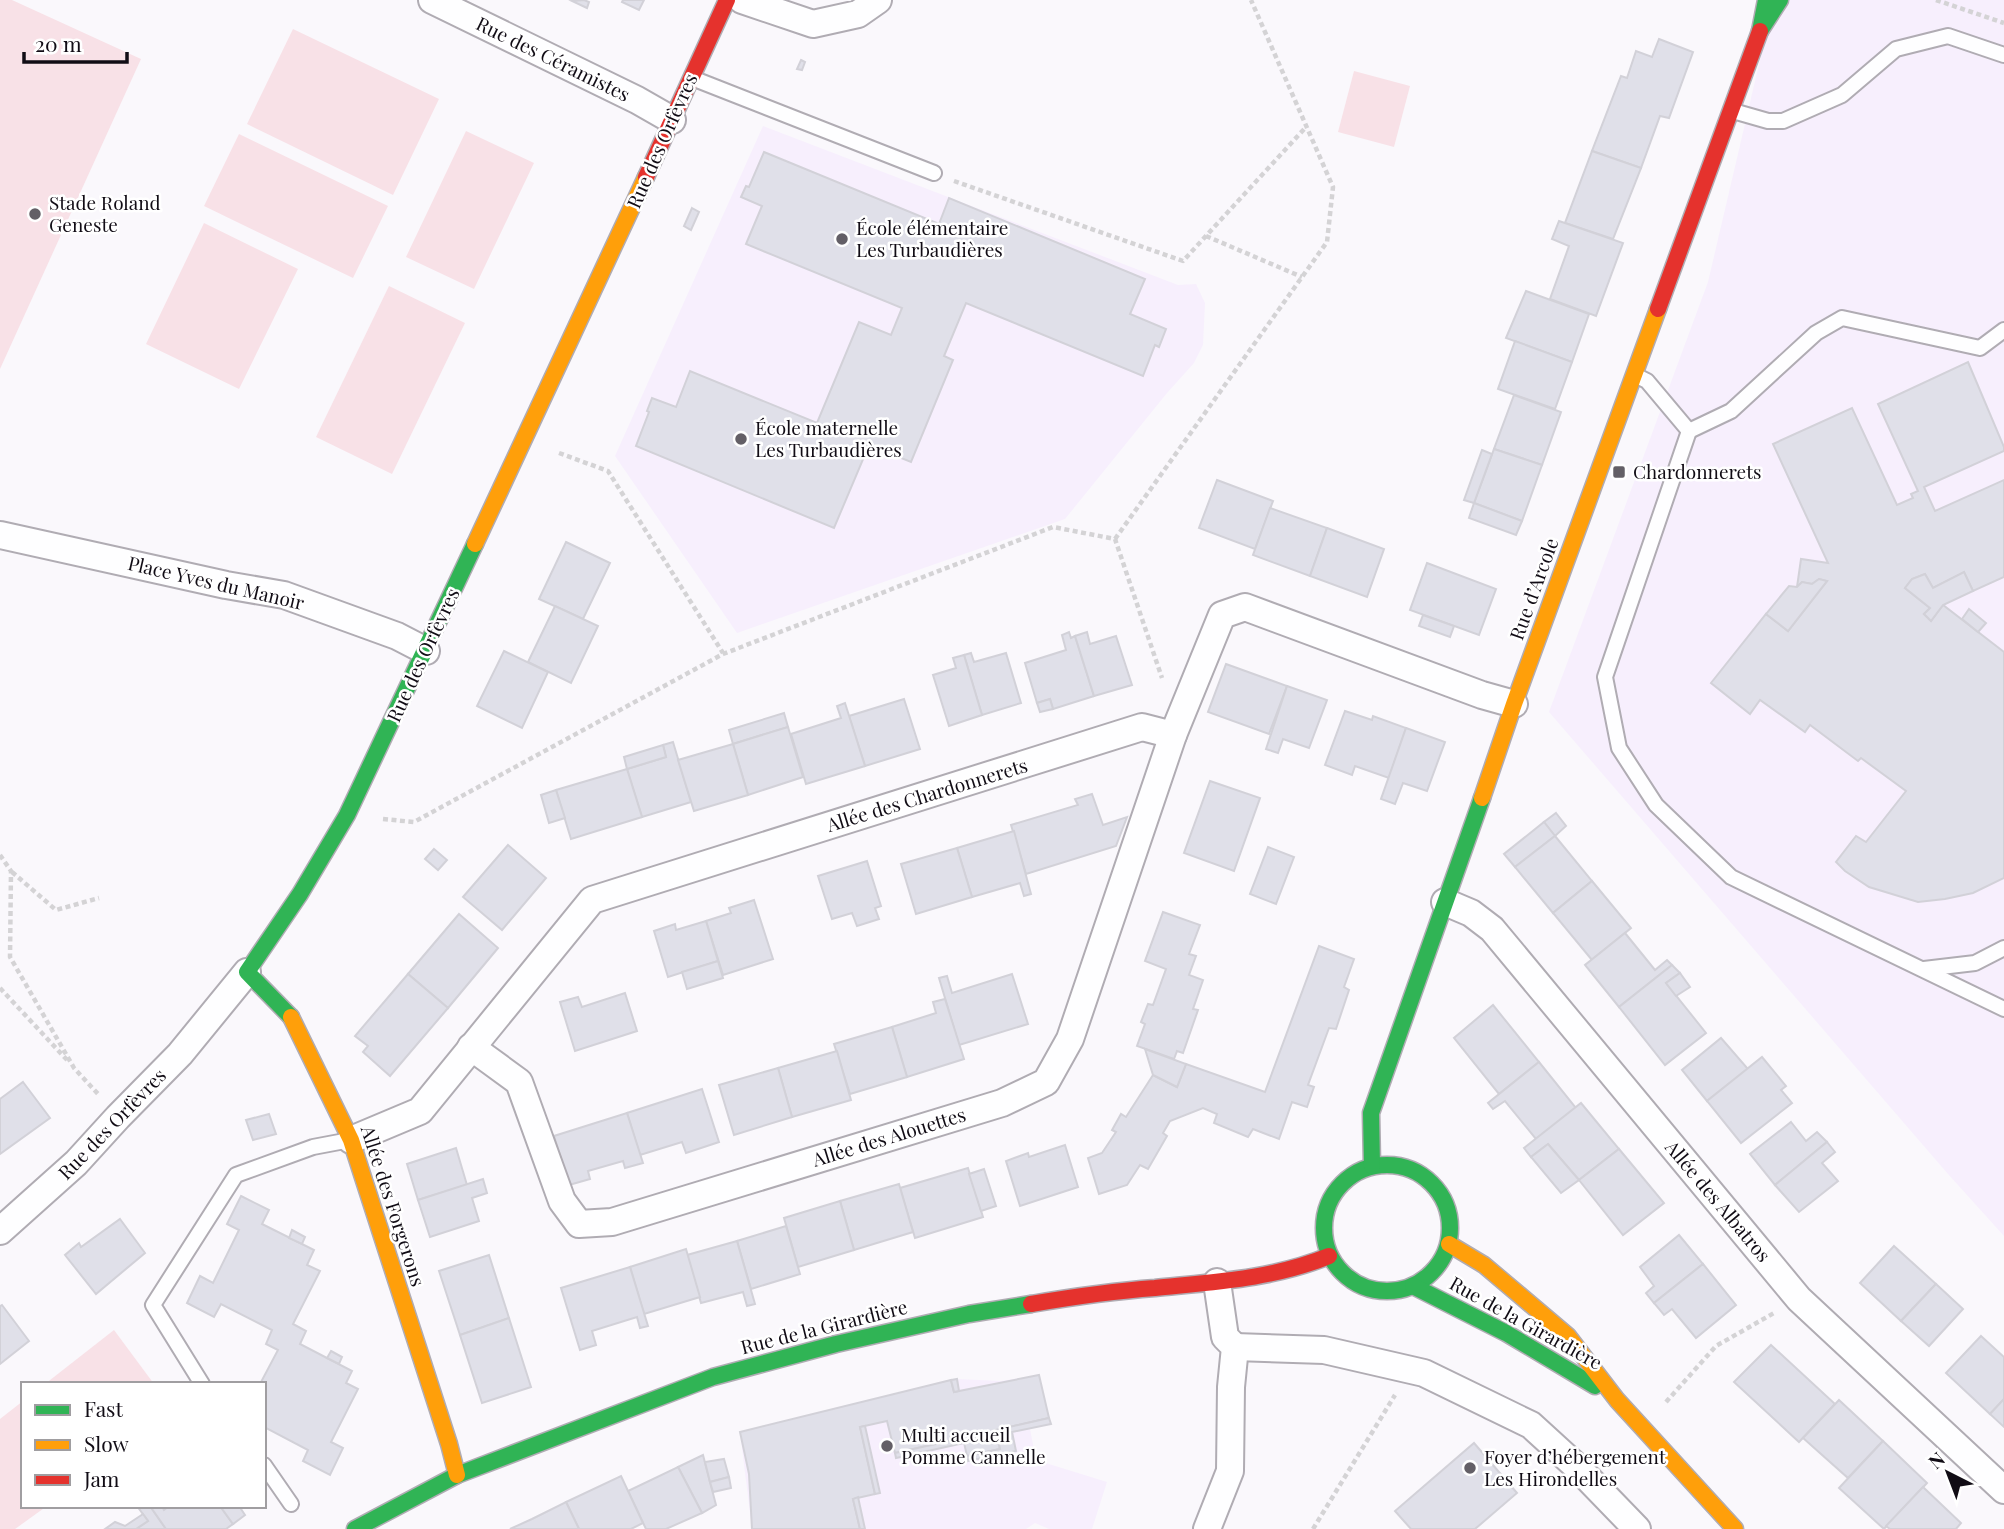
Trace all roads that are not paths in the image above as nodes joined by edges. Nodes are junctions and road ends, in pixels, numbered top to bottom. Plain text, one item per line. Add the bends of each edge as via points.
1 (432, 0) edge
2 (727, 0) edge
3 (742, 0) edge
4 (878, 0) edge
5 (1766, 0) edge
6 (1780, 0) edge
7 (1760, 31) junction
8 (2004, 55) edge
9 (691, 78) junction
10 (1732, 111) junction
11 (672, 120) junction
12 (934, 173) road end
13 (2004, 330) edge
14 (1634, 374) junction
15 (1689, 431) junction
16 (0, 535) edge
17 (426, 651) junction
18 (1514, 705) junction
19 (1172, 735) junction
20 (1445, 902) junction
21 (2004, 948) edge
22 (1922, 969) junction
23 (247, 972) junction
24 (2004, 1009) edge
25 (471, 1048) junction
26 (351, 1140) junction
27 (1372, 1166) junction
28 (0, 1231) edge
29 (1449, 1244) junction
30 (1329, 1256) junction
31 (1217, 1282) junction
32 (1413, 1286) junction
33 (1234, 1355) junction
34 (201, 1382) edge
35 (1618, 1400) junction
36 (266, 1468) edge
37 (457, 1475) junction
38 (2004, 1490) edge
39 (291, 1504) dead end
40 (355, 1529) edge
41 (1208, 1529) edge
42 (1637, 1529) edge
43 (1735, 1529) edge

1 - 11 street, Rue des Céramistes
2 - 9 street, Rue des Orfèvres
3 - 4 street via 813,24 858,14
5 - 7 street, Rue d’Arcole
6 - 7 street, Rue d’Arcole
7 - 10 street, Rue d’Arcole
8 - 10 lane via 1948,36 1896,49 1842,95 1783,121
9 - 11 street, Rue des Orfèvres
9 - 12 lane
10 - 14 street, Rue d’Arcole
11 - 17 street, Rue des Orfèvres
13 - 15 lane via 1980,348 1842,318 1816,333 1731,411
14 - 15 lane via 1647,381
14 - 18 street, Rue d’Arcole
15 - 22 lane via 1605,677 1619,748 1656,805 1731,877
16 - 17 street, Place Yves du Manoir via 284,595
17 - 23 street, Rue des Orfèvres via 348,815
18 - 19 street via 1245,607 1222,615
18 - 20 street, Rue d’Arcole
19 - 25 street, Allée des Chardonnerets via 1142,727 592,900
19 - 25 street, Allée des Alouettes via 1070,1040 1046,1082 1002,1103 612,1222 579,1224 562,1201 519,1082
20 - 27 street, Rue d’Arcole via 1371,1113
20 - 38 street, Allée des Albatros via 1492,929 1799,1299
21 - 22 lane via 1975,963
22 - 24 lane
23 - 26 street, Allée des Forgerons via 294,1020
23 - 28 street, Rue des Orfèvres via 180,1054 76,1163
25 - 26 street, Allée des Chardonnerets via 420,1111
26 - 34 lane via 313,1147 236,1175 153,1305
26 - 37 street, Allée des Forgerons
27 - 29 street, Rue de la Girardière via 1394,1165 1415,1171 1432,1184 1445,1201 1451,1222
27 - 30 street via 1340,1185 1329,1201 1324,1219
29 - 32 street, Rue de la Girardière via 1440,1264
29 - 35 street, Rue de la Girardière via 1484,1265 1568,1336
30 - 31 street, Rue de la Girardière via 1303,1267
30 - 32 street via 1361,1287 1382,1292
31 - 33 street via 1225,1337
31 - 37 street, Rue de la Girardière via 1095,1293 969,1314 836,1344 713,1377
32 - 35 street, Rue de la Girardière via 1526,1343
33 - 41 street via 1230,1471
33 - 42 street via 1325,1350 1424,1373 1531,1425
35 - 43 street, Rue de la Girardière
36 - 39 lane
37 - 40 street, Rue de la Girardière

